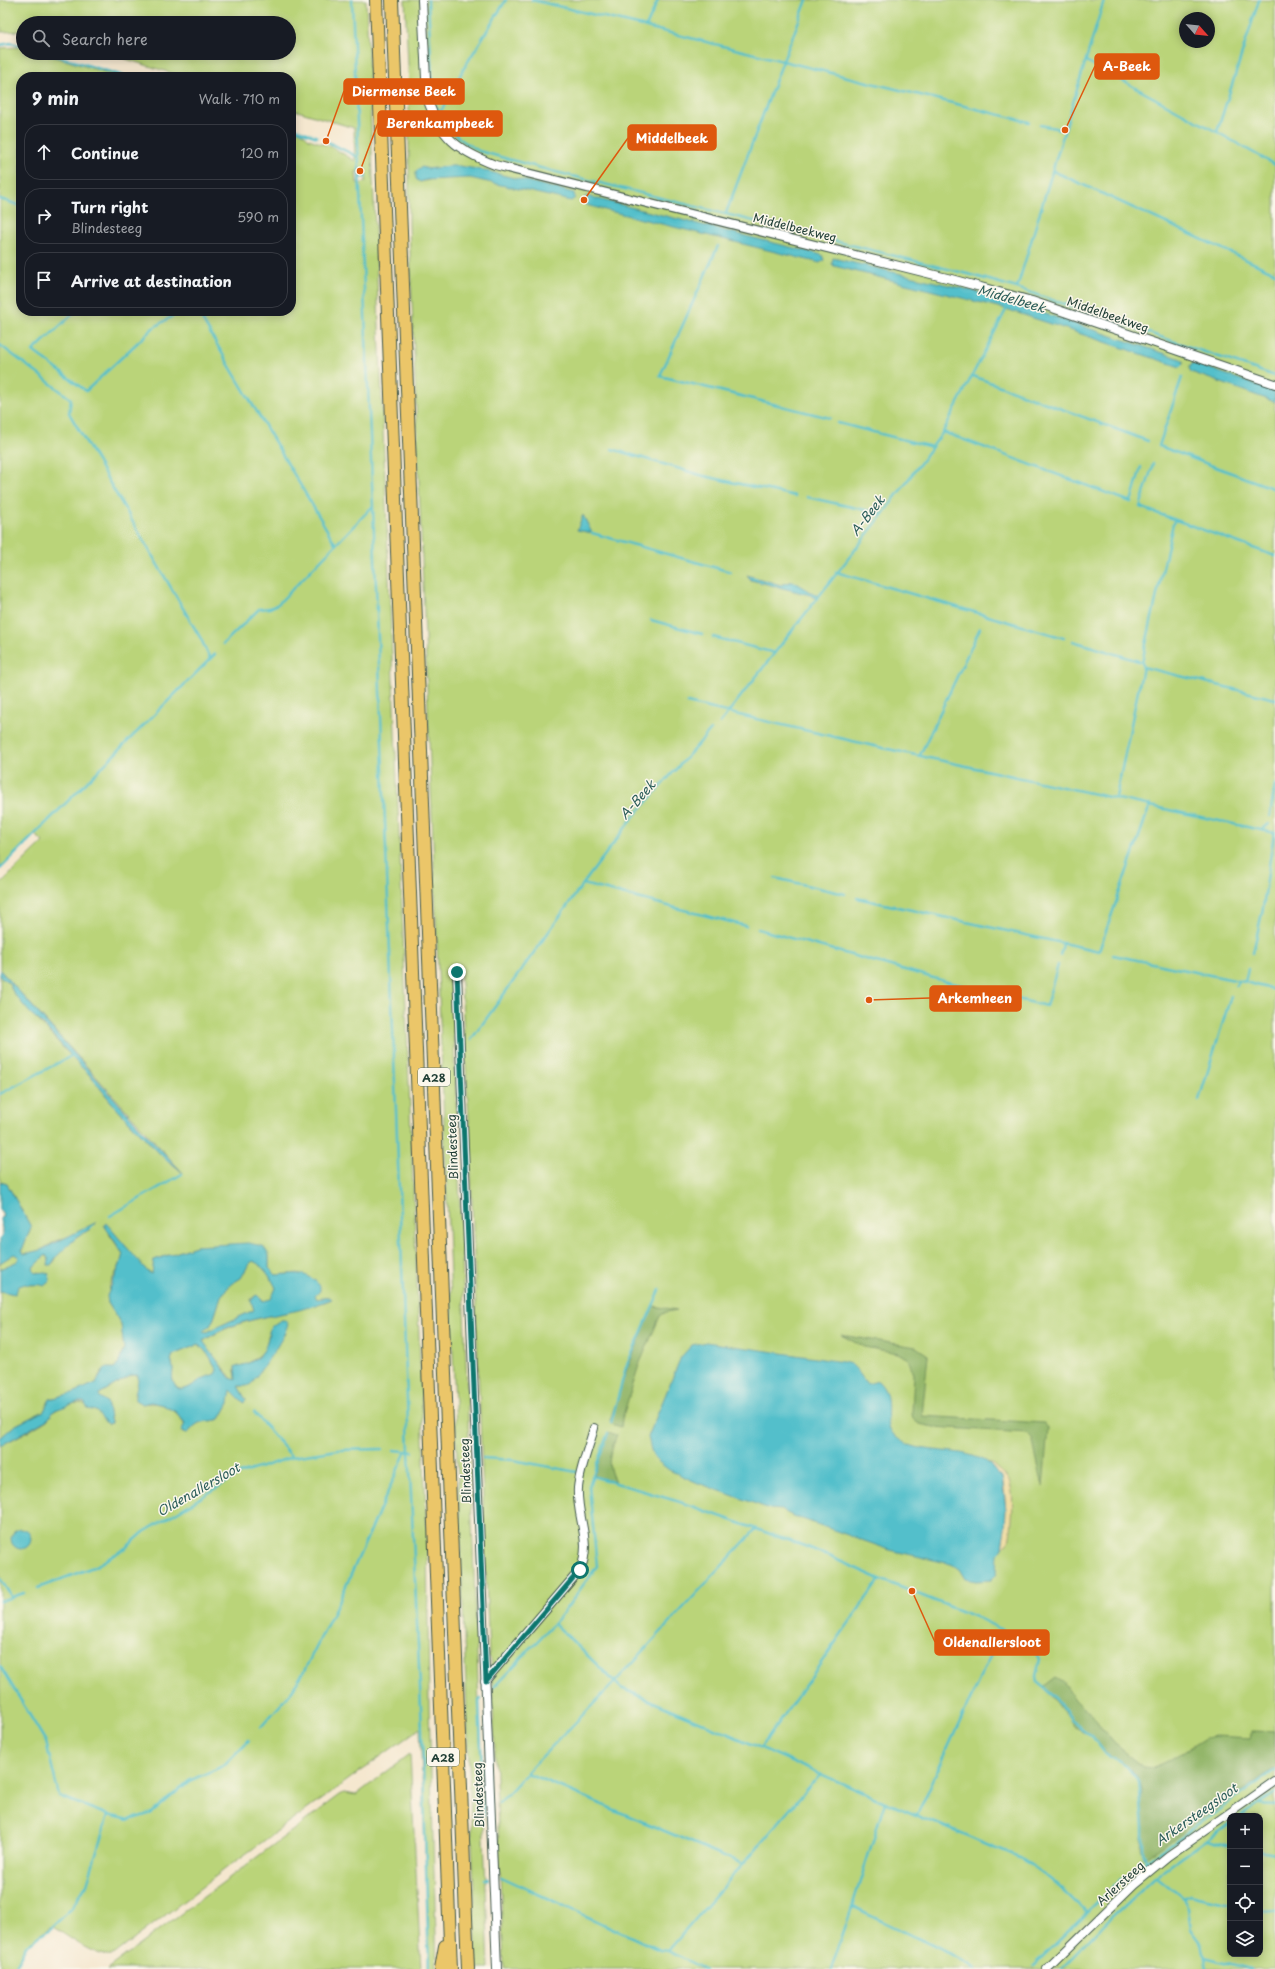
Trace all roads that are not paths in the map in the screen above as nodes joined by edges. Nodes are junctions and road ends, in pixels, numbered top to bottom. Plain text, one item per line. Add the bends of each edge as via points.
1 (376, 0) edge
2 (392, 0) edge
3 (422, 0) edge
4 (1275, 384) edge
5 (457, 972) dead end
6 (594, 1428) dead end
7 (486, 1681) junction
8 (1275, 1781) edge
9 (450, 1921) junction
10 (441, 1969) edge
11 (451, 1969) edge
12 (468, 1969) edge
13 (497, 1969) edge
14 (1047, 1969) edge

1 - 9 highway, A28
2 - 12 highway, A28
3 - 4 street, Middelbeekweg via 427,98 444,134 459,149 475,158 1032,301
5 - 7 street, Blindesteeg
6 - 7 street via 578,1488 586,1544 585,1559 580,1570
7 - 13 street, Blindesteeg
8 - 14 street, Arlersteeg via 1168,1856 1134,1884
9 - 10 highway, A28
9 - 11 highway, A28

